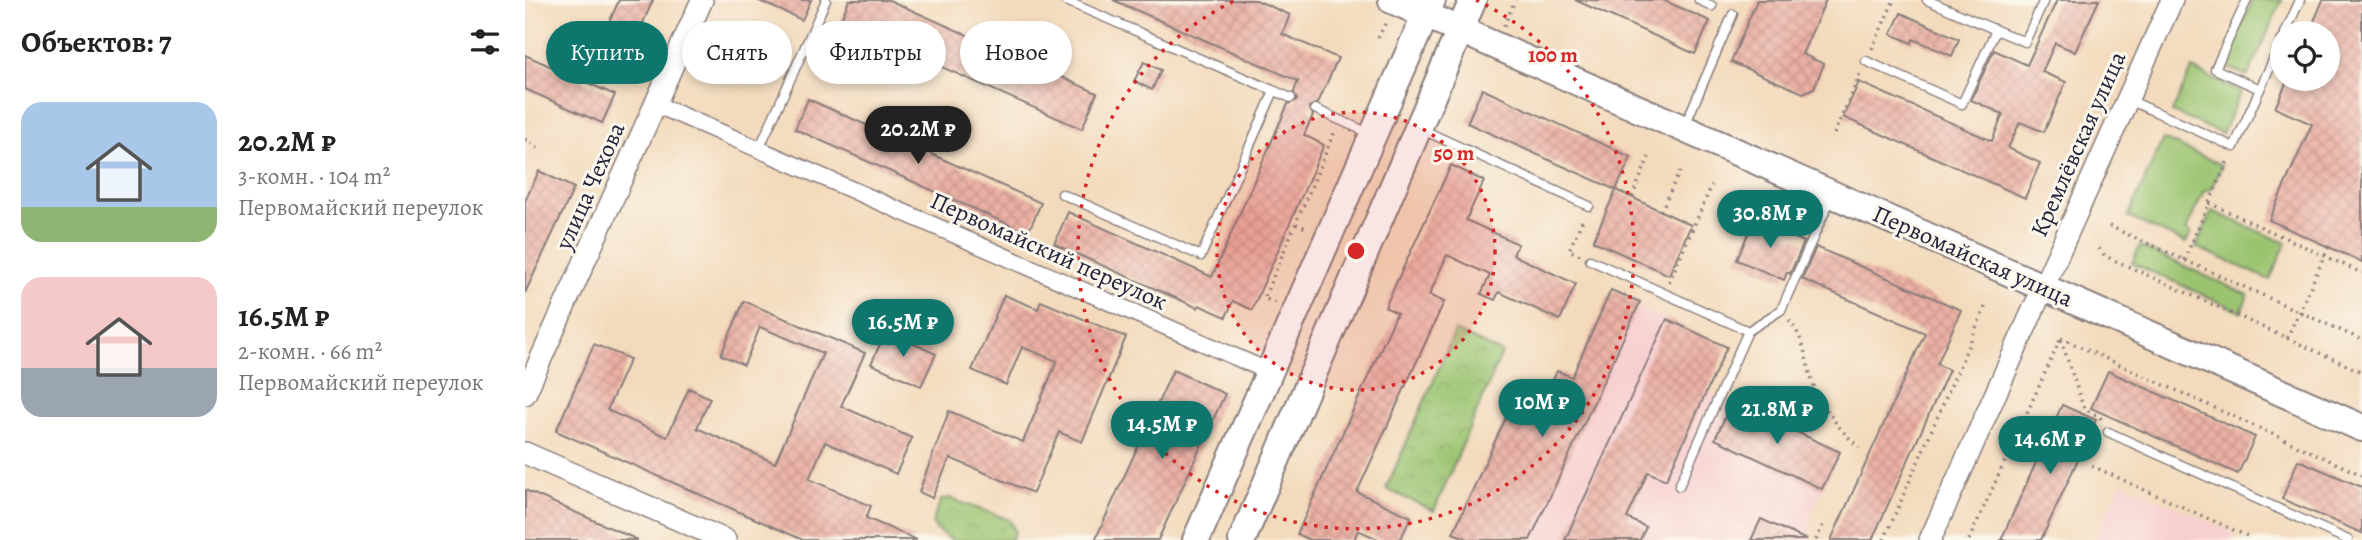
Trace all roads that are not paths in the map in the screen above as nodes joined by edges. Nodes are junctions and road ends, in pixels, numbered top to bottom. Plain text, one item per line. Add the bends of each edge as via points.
1 (702, 0) edge
2 (826, 0) edge
3 (1064, 0) edge
4 (1473, 0) edge
5 (1699, 0) edge
6 (1927, 0) edge
7 (2044, 0) edge
8 (2172, 0) edge
9 (2247, 0) edge
10 (2300, 0) edge
11 (1712, 6) dead end
12 (1429, 7) edge
13 (1389, 11) edge
14 (1733, 14) dead end
15 (2290, 21) edge
16 (1461, 29) junction
17 (1996, 30) junction
18 (1866, 61) dead end
19 (2270, 67) edge
20 (2260, 89) junction
21 (1273, 91) junction
22 (1291, 98) dead end
23 (2127, 99) junction
24 (655, 104) junction
25 (1315, 109) dead end
26 (1683, 127) junction
27 (1418, 128) junction
28 (1374, 135) junction
29 (759, 149) junction
30 (1062, 194) dead end
31 (1833, 194) junction
32 (1589, 206) road end
33 (1590, 260) road end
34 (2043, 287) junction
35 (1748, 331) junction
36 (1270, 372) junction
37 (525, 394) edge
38 (2362, 428) edge
39 (2108, 432) road end
40 (525, 453) edge
41 (1679, 486) dead end
42 (725, 540) edge
43 (1196, 540) edge
44 (1242, 540) edge
45 (1930, 540) edge
46 (2348, 540) edge

1 - 24 street, улица Чехова
2 - 29 lane
3 - 21 lane
4 - 16 main road
5 - 11 lane
6 - 17 lane
7 - 17 lane via 2025,42
8 - 23 street, Кремлёвская улица
9 - 20 lane via 2215,69
10 - 15 lane
12 - 13 main road, Первомайская улица
12 - 16 main road, Первомайская улица
12 - 28 main road
14 - 26 lane
16 - 26 main road, Первомайская улица
16 - 27 main road
17 - 18 lane via 1962,104
19 - 20 lane
20 - 23 lane via 2234,147
21 - 22 lane
21 - 30 lane via 1201,256
23 - 34 street, Кремлёвская улица
24 - 29 street, Первомайский переулок
24 - 37 street, улица Чехова
25 - 28 lane
26 - 31 main road, Первомайская улица
27 - 32 lane
27 - 44 main road
28 - 36 main road
29 - 36 street, Первомайский переулок
31 - 34 main road, Первомайская улица
31 - 35 lane via 1781,310
33 - 35 lane
34 - 38 main road, Первомайская улица
34 - 45 street, Кремлёвская улица
35 - 41 lane
36 - 43 main road
39 - 46 lane
40 - 42 street

